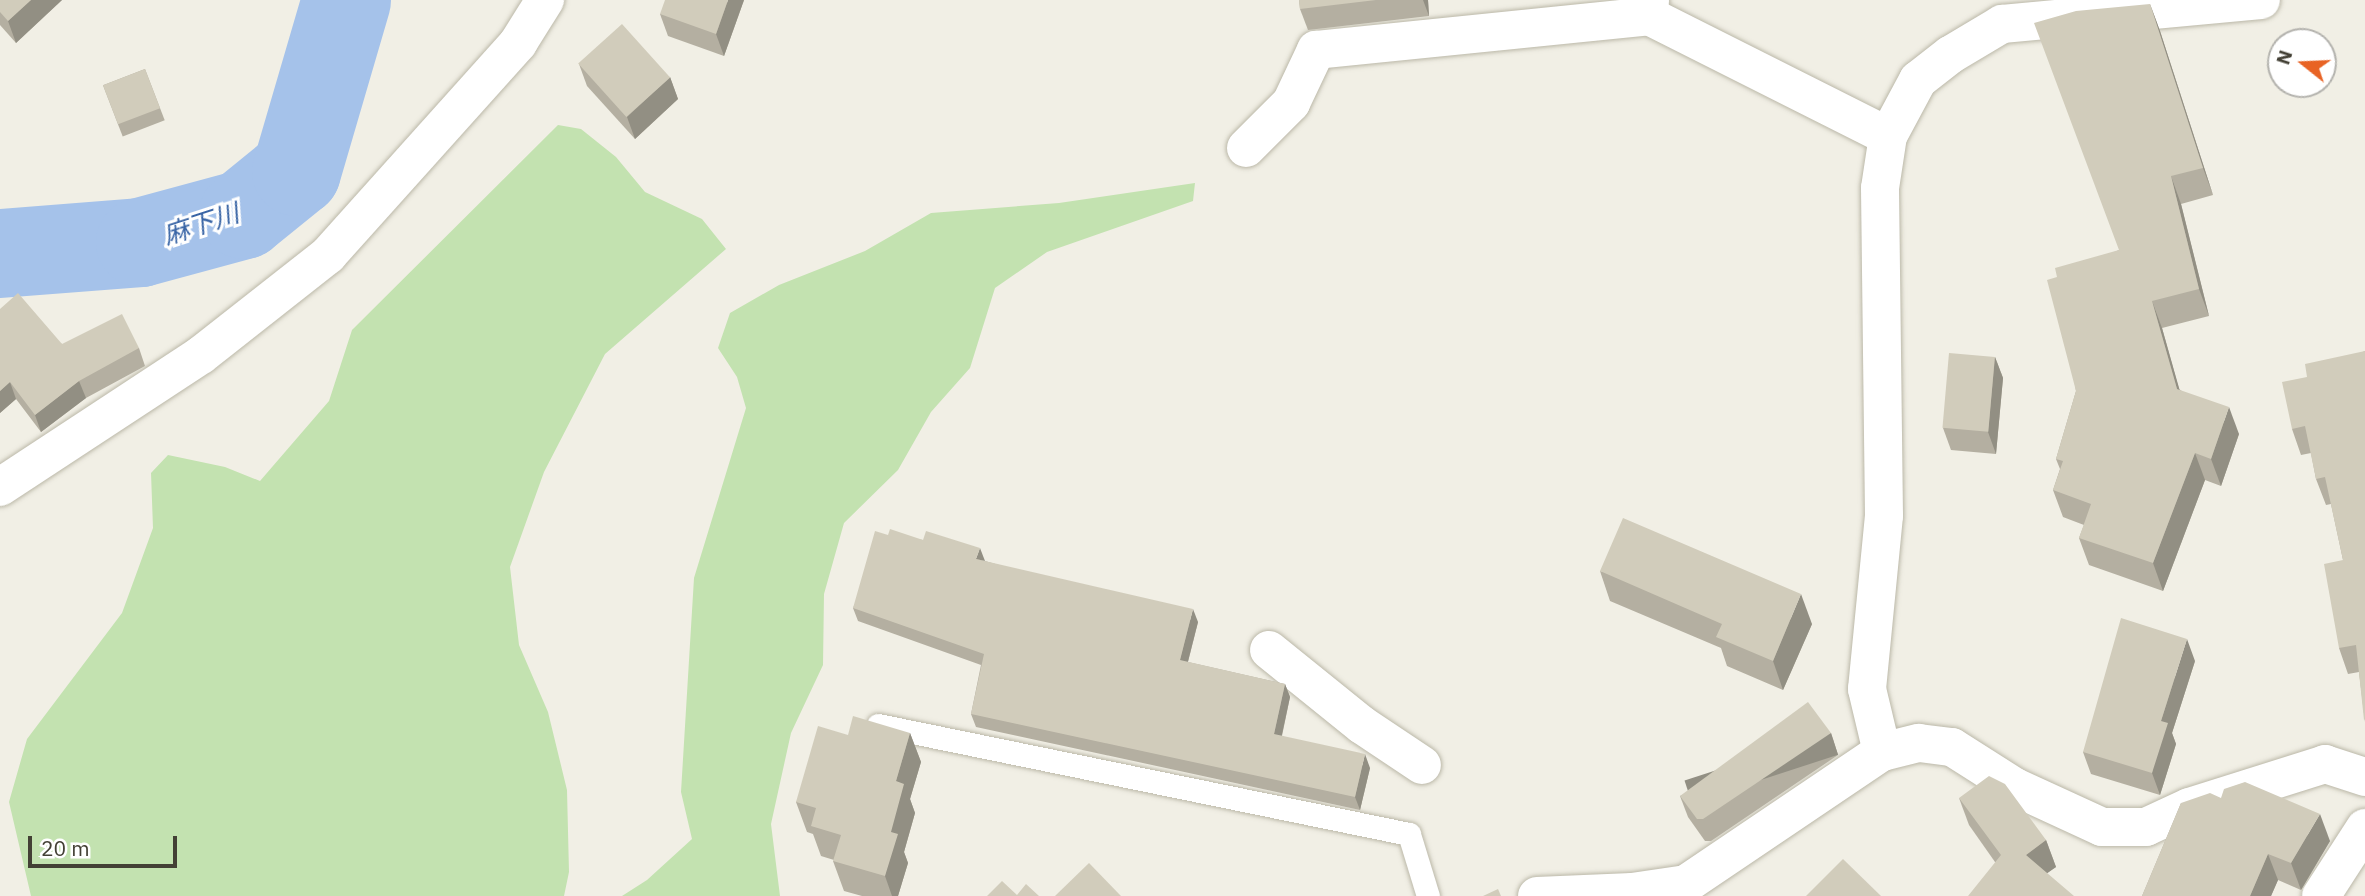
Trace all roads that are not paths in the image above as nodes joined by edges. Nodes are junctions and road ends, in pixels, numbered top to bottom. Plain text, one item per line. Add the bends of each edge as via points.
1 (545, 0) edge
2 (2261, 0) edge
3 (1649, 8) edge
4 (1888, 136) junction
5 (1246, 148) dead end
6 (0, 487) edge
7 (1269, 650) dead end
8 (878, 725) edge
9 (1882, 752) junction
10 (1422, 765) dead end
11 (2365, 777) edge
12 (2365, 828) edge
13 (1427, 896) edge
14 (1537, 896) edge
15 (2321, 896) edge

1 - 6 street via 518,43 328,255 201,355
2 - 4 street via 2002,24 1918,80
3 - 4 street
3 - 5 street via 1316,50 1291,103
4 - 9 street via 1880,188 1884,516 1867,688
7 - 10 street via 1362,725
8 - 13 lane via 1409,834
9 - 11 street via 1919,743 1952,747 2015,787 2102,827 2146,827 2189,807 2325,764
9 - 14 street via 1686,884 1632,892
12 - 15 street

